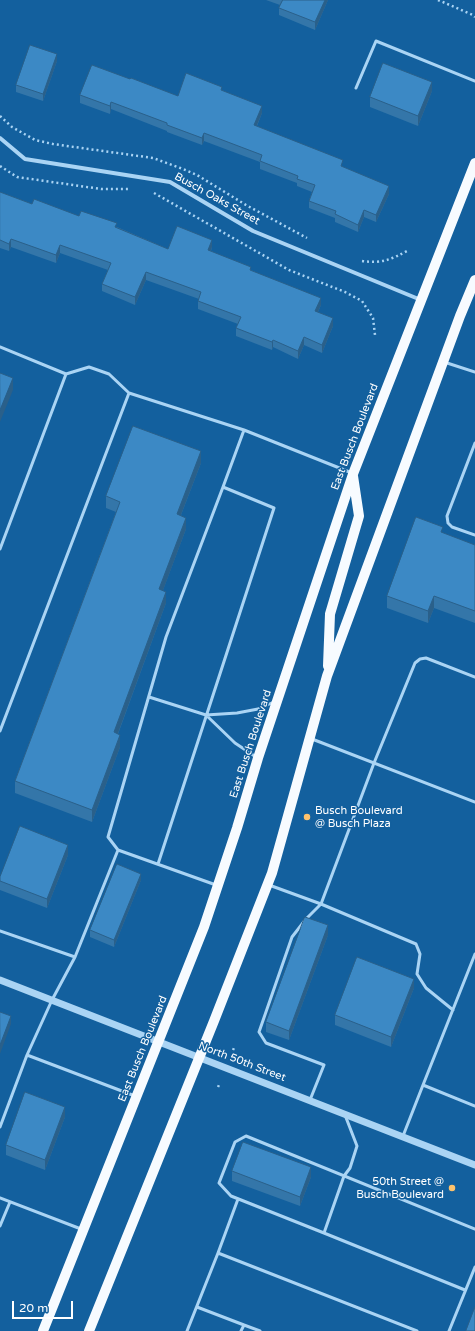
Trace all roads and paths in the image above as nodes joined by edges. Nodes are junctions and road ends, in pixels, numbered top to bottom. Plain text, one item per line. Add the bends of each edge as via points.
1 (438, 0) edge
2 (475, 17) edge
3 (475, 81) edge
4 (356, 88) dead end
5 (0, 138) edge
6 (475, 163) edge
7 (0, 166) edge
8 (132, 189) dead end
9 (148, 190) dead end
10 (475, 280) edge
11 (421, 300) junction
12 (375, 335) dead end
13 (0, 347) edge
14 (444, 362) junction
15 (475, 372) edge
16 (66, 374) junction
17 (129, 393) junction
18 (244, 430) junction
19 (475, 443) edge
20 (473, 453) edge
21 (353, 474) junction
22 (223, 487) junction
23 (475, 535) edge
24 (0, 550) edge
25 (327, 676) junction
26 (475, 677) edge
27 (149, 697) junction
28 (277, 701) junction
29 (206, 715) junction
30 (0, 731) edge
31 (310, 738) junction
32 (258, 758) junction
33 (374, 763) junction
34 (475, 802) edge
35 (118, 850) junction
36 (158, 864) junction
37 (267, 884) junction
38 (218, 885) junction
39 (321, 904) junction
40 (0, 931) edge
41 (475, 954) edge
42 (75, 957) junction
43 (0, 980) edge
44 (52, 1000) junction
45 (453, 1010) junction
46 (159, 1041) junction
47 (27, 1055) junction
48 (200, 1057) junction
49 (423, 1085) junction
50 (136, 1097) junction
51 (310, 1100) junction
52 (475, 1106) edge
53 (344, 1113) junction
54 (0, 1127) edge
55 (402, 1136) junction
56 (475, 1165) edge
57 (344, 1176) junction
58 (0, 1198) edge
59 (238, 1199) junction
60 (10, 1202) junction
61 (0, 1226) edge
62 (475, 1229) edge
63 (83, 1230) junction
64 (324, 1233) junction
65 (218, 1252) junction
66 (475, 1267) edge
67 (465, 1290) junction
68 (196, 1307) junction
69 (244, 1324) junction
70 (91, 1329) edge
71 (43, 1331) edge
72 (187, 1331) edge
73 (241, 1331) edge
74 (260, 1331) edge
75 (417, 1331) edge
76 (449, 1331) edge

1 - 2 path
3 - 4 lane via 376,40
5 - 11 street, Busch Oaks Street via 25,159 170,182 253,231
6 - 11 main road, East Busch Boulevard
7 - 8 path via 17,177 101,189
9 - 12 path via 289,270 362,301 373,318
10 - 14 main road
11 - 21 main road, East Busch Boulevard
13 - 16 lane
14 - 15 lane
14 - 25 main road
16 - 17 lane via 89,367 109,374
16 - 24 lane
17 - 18 lane
17 - 30 lane
18 - 21 lane
18 - 22 lane
19 - 20 lane
20 - 23 lane via 448,516 448,522 452,527
21 - 25 main road via 359,516 330,614
21 - 28 main road, East Busch Boulevard
22 - 27 lane via 166,637
22 - 29 lane via 274,508
25 - 31 main road
26 - 33 lane via 426,658 415,663
27 - 29 lane
27 - 35 lane via 108,836
28 - 29 lane via 258,709
28 - 32 main road, East Busch Boulevard
29 - 32 lane via 235,743
29 - 36 lane
31 - 33 lane
31 - 37 main road
32 - 38 main road, East Busch Boulevard
33 - 34 lane
33 - 39 lane
35 - 36 lane
35 - 42 lane
36 - 38 lane
37 - 39 lane
37 - 48 main road
38 - 46 main road, East Busch Boulevard via 204,928
39 - 45 lane via 416,944 420,954 417,974 426,988
39 - 51 lane via 292,936 259,1032 266,1043 324,1065
40 - 42 lane
41 - 45 lane
42 - 44 lane
43 - 44 street, North 50th Street
44 - 46 street, North 50th Street
44 - 47 lane
45 - 49 lane
46 - 48 street, North 50th Street
46 - 50 main road, East Busch Boulevard
47 - 50 lane
47 - 54 lane
48 - 51 street, North 50th Street
48 - 70 main road
49 - 52 lane
49 - 55 lane
50 - 63 main road, East Busch Boulevard
51 - 53 street, North 50th Street
53 - 55 street, North 50th Street
53 - 57 lane via 357,1146 350,1168
55 - 56 street, North 50th Street
57 - 59 lane via 246,1136 234,1142 219,1183 231,1196
57 - 62 lane
57 - 64 lane
58 - 60 lane
59 - 64 lane
59 - 65 lane
60 - 61 lane
60 - 63 lane
63 - 71 main road, East Busch Boulevard
64 - 67 lane
65 - 68 lane
65 - 75 lane
66 - 67 lane
67 - 76 lane
68 - 69 lane
68 - 72 lane
69 - 73 lane
69 - 74 lane

